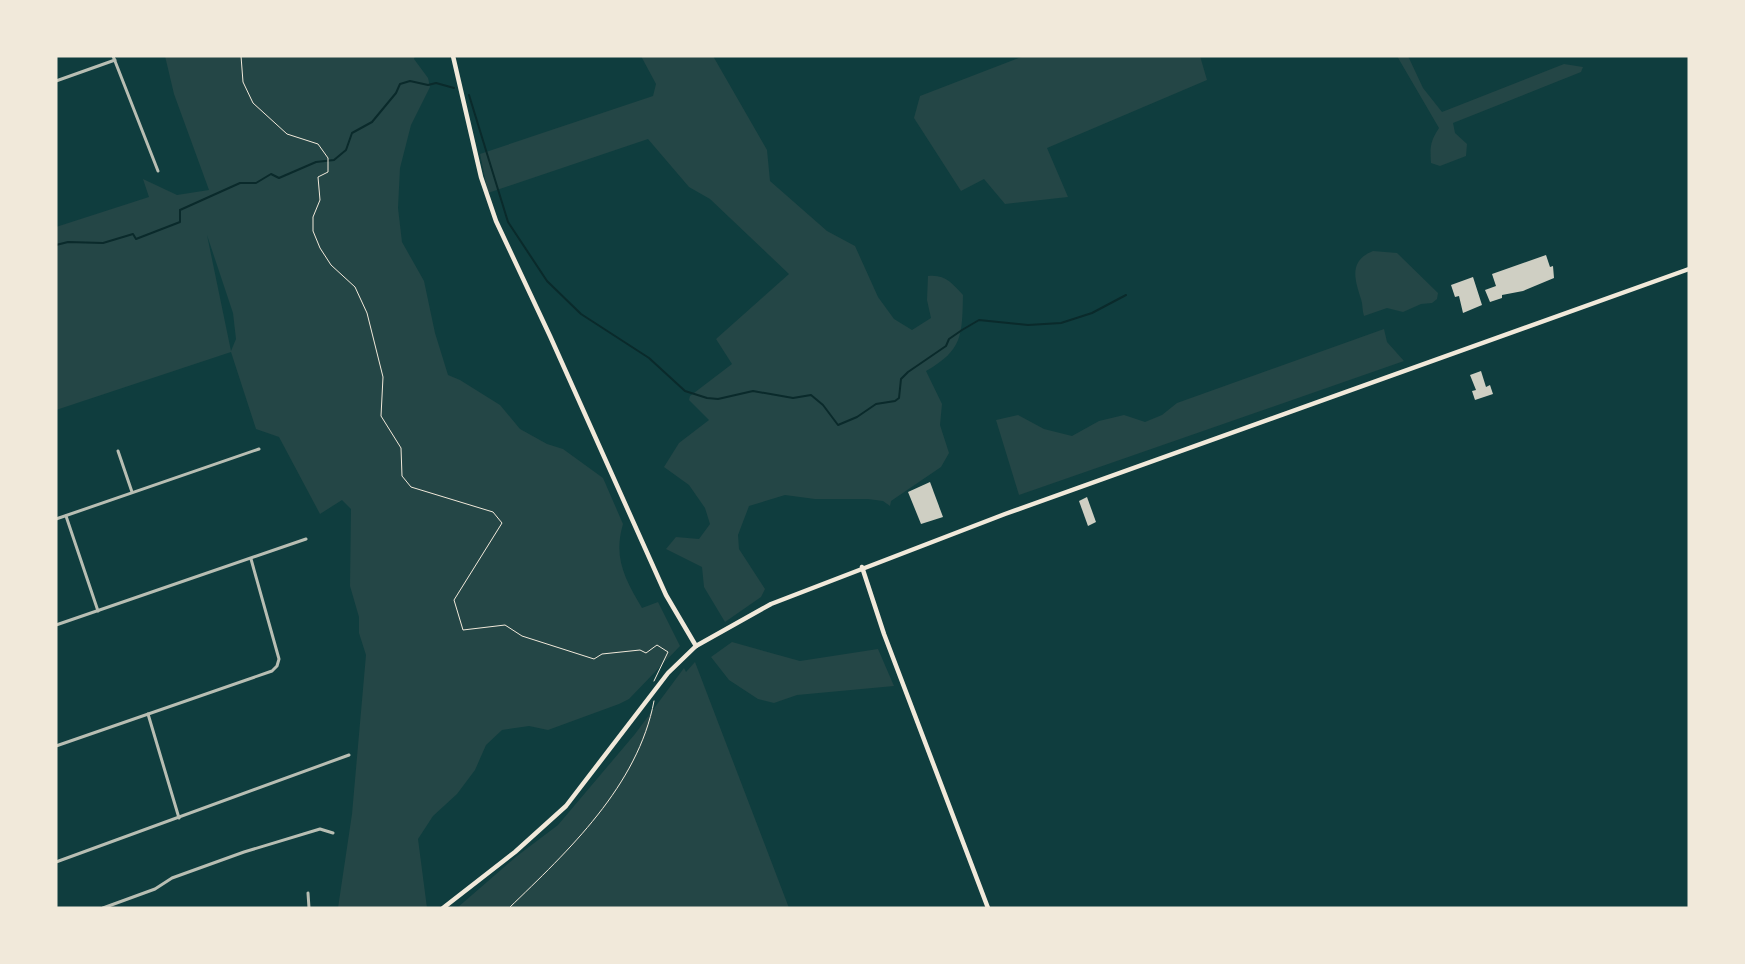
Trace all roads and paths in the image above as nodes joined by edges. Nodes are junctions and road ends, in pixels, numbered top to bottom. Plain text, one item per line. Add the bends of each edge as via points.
1 (241, 56) edge
2 (453, 56) edge
3 (114, 58) edge
4 (56, 81) edge
5 (158, 171) dead end
6 (1689, 268) edge
7 (258, 449) dead end
8 (118, 451) dead end
9 (132, 492) junction
10 (66, 516) junction
11 (56, 519) edge
12 (306, 539) dead end
13 (251, 559) junction
14 (862, 567) junction
15 (98, 611) junction
16 (56, 625) edge
17 (696, 646) junction
18 (655, 683) dead end
19 (654, 700) dead end
20 (148, 714) junction
21 (56, 746) edge
22 (349, 755) dead end
23 (179, 818) junction
24 (334, 833) dead end
25 (56, 862) edge
26 (308, 893) dead end
27 (103, 908) edge
28 (309, 908) edge
29 (443, 908) edge
30 (509, 908) edge
31 (988, 908) edge

1 - 18 path via 243,82 253,103 288,134 318,144 328,158 328,172 318,177 320,200 313,217 313,231 331,265 355,287 367,313 383,377 381,416 401,448 402,476 411,487 493,512 502,524 454,600 463,630 505,625 522,636 594,659 602,654 646,652 657,646 668,652 656,673
2 - 17 main road via 481,177 496,221 666,595
3 - 4 street
3 - 5 street
6 - 14 main road
7 - 9 street
8 - 9 street
9 - 10 street
10 - 11 street
10 - 15 street
12 - 13 street
13 - 15 street
13 - 20 street via 279,659 277,666 272,671
14 - 17 main road via 771,604
14 - 31 main road via 884,634
15 - 16 street
17 - 29 main road via 668,673 566,806
19 - 30 path via 641,746 612,795 576,842
20 - 21 street
20 - 23 street
22 - 23 street
23 - 25 street
24 - 27 street via 320,829 244,852
26 - 28 street

